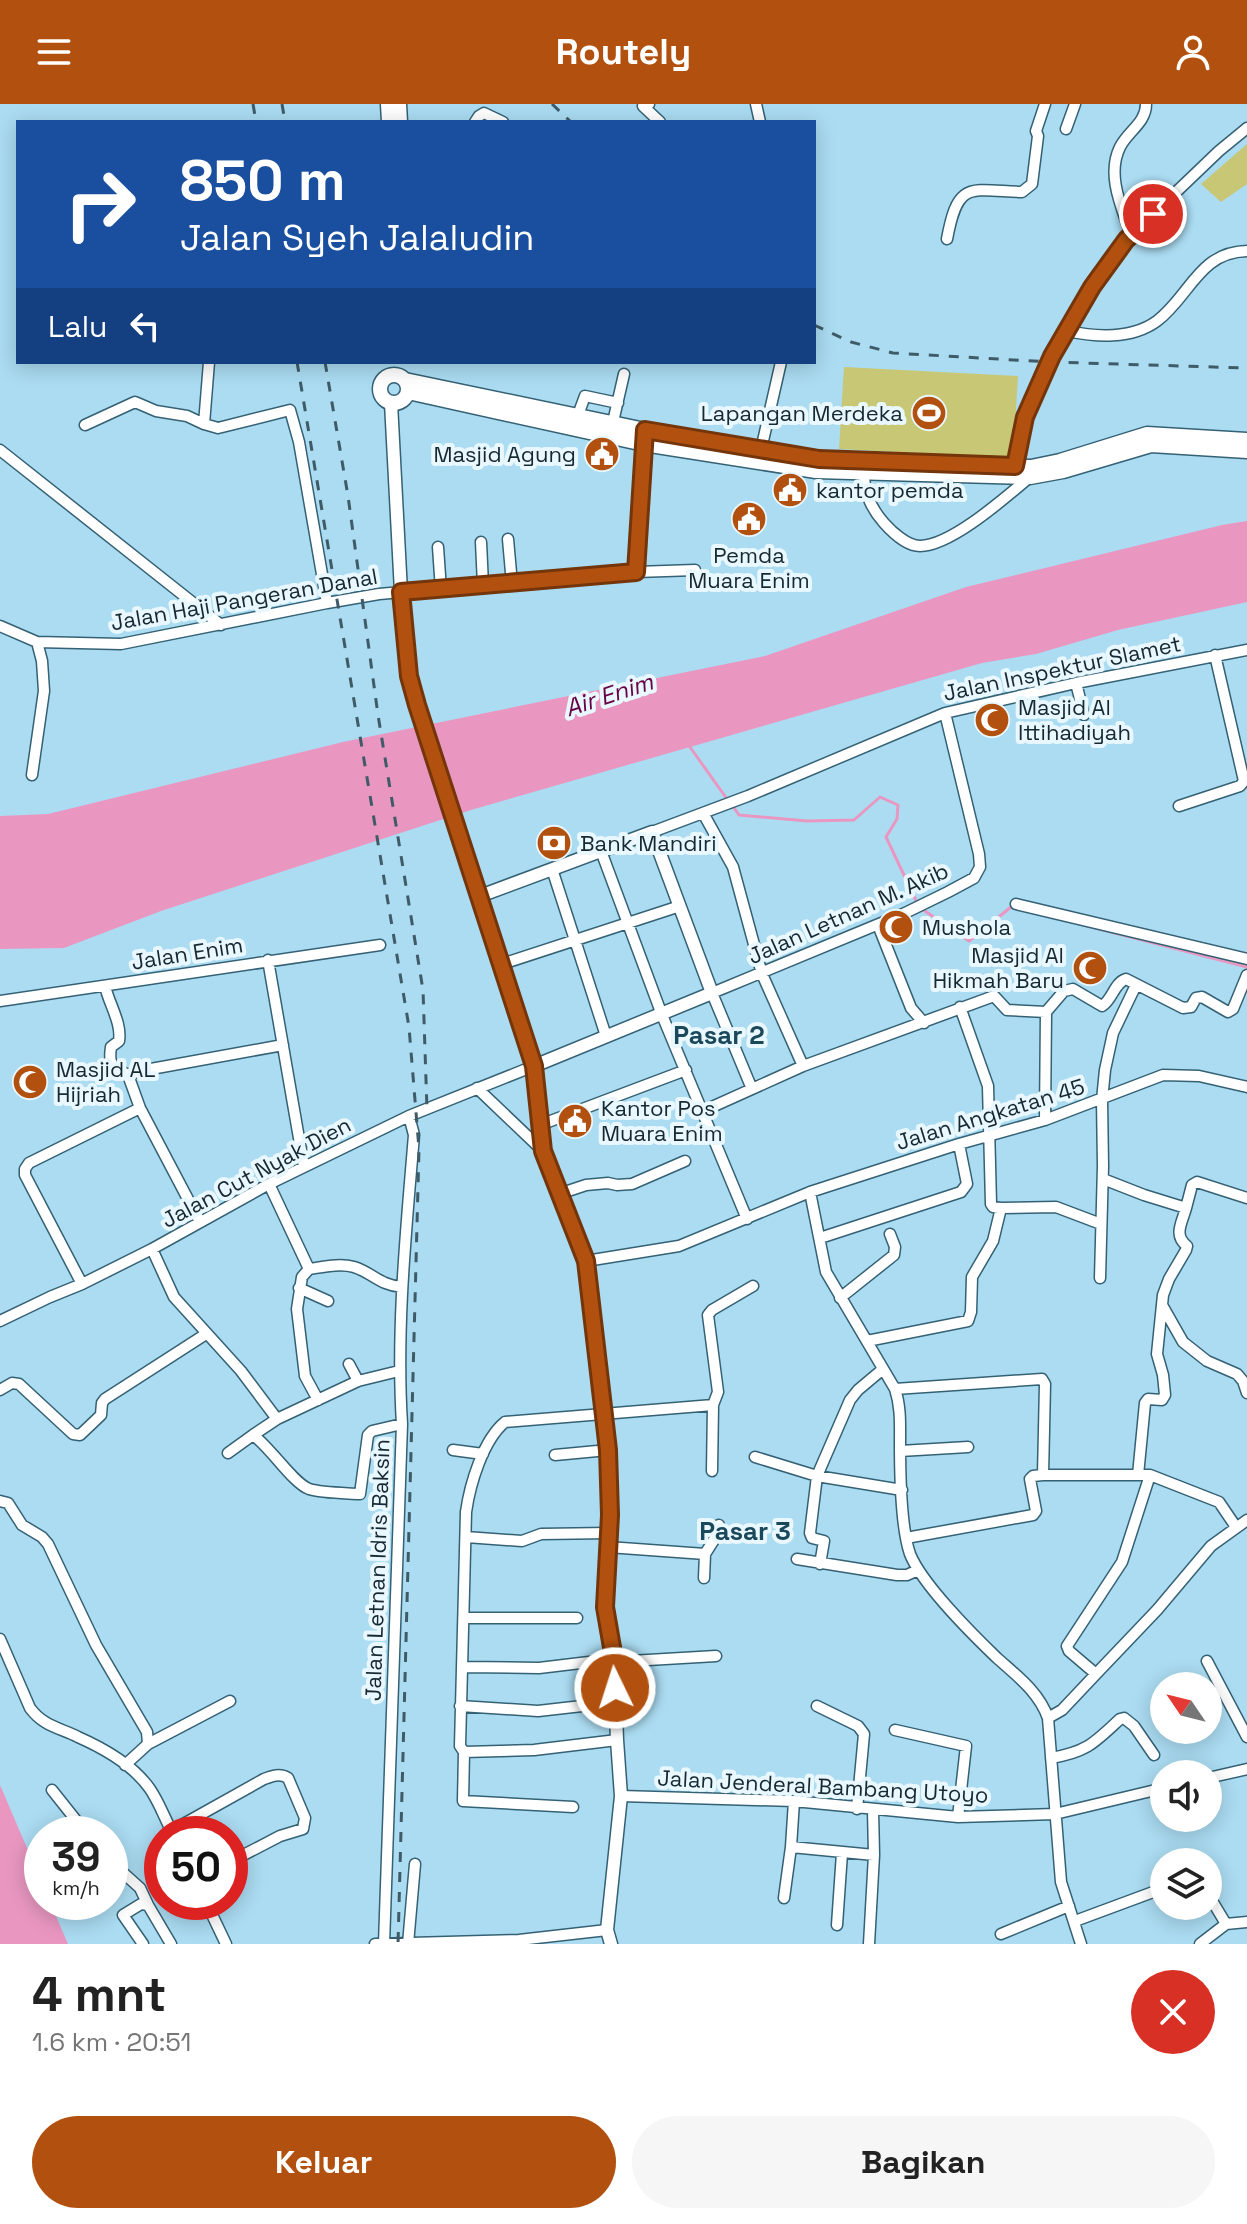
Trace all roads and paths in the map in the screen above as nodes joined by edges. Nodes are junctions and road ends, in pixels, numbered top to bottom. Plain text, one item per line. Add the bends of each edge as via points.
1 (1045, 104) edge
2 (1075, 104) edge
3 (1146, 104) edge
4 (1247, 128) edge
5 (1066, 129) dead end
6 (1131, 235) junction
7 (947, 239) dead end
8 (1247, 251) edge
9 (1067, 331) junction
10 (209, 364) edge
11 (781, 364) edge
12 (624, 374) dead end
13 (398, 378) edge
14 (391, 403) junction
15 (618, 403) junction
16 (578, 415) junction
17 (613, 422) junction
18 (204, 424) junction
19 (85, 425) dead end
20 (644, 437) junction
21 (1247, 440) edge
22 (0, 450) edge
23 (1247, 451) edge
24 (760, 455) junction
25 (864, 466) junction
26 (1015, 466) junction
27 (1030, 472) junction
28 (508, 539) dead end
29 (481, 542) dead end
30 (438, 547) dead end
31 (695, 570) dead end
32 (636, 572) junction
33 (512, 584) junction
34 (483, 585) junction
35 (441, 590) junction
36 (401, 592) junction
37 (327, 603) junction
38 (221, 625) junction
39 (0, 626) edge
40 (37, 642) junction
41 (1247, 650) edge
42 (1215, 655) junction
43 (1076, 683) junction
44 (945, 713) junction
45 (1084, 715) dead end
46 (32, 775) dead end
47 (1179, 806) dead end
48 (707, 811) junction
49 (652, 832) junction
50 (601, 851) junction
51 (552, 869) junction
52 (480, 896) junction
53 (1016, 904) dead end
54 (680, 906) junction
55 (629, 922) junction
56 (878, 925) junction
57 (576, 940) junction
58 (380, 945) dead end
59 (1247, 957) edge
60 (268, 960) junction
61 (502, 964) junction
62 (762, 974) junction
63 (1245, 978) edge
64 (1136, 985) junction
65 (105, 986) junction
66 (712, 993) junction
67 (0, 1001) edge
68 (960, 1007) junction
69 (1046, 1012) junction
70 (662, 1015) junction
71 (924, 1023) junction
72 (606, 1036) junction
73 (283, 1045) junction
74 (534, 1066) junction
75 (803, 1066) junction
76 (686, 1070) junction
77 (128, 1075) junction
78 (1247, 1087) edge
79 (477, 1088) junction
80 (752, 1089) junction
81 (1102, 1100) junction
82 (140, 1108) junction
83 (703, 1111) junction
84 (409, 1116) junction
85 (1045, 1120) junction
86 (540, 1125) junction
87 (990, 1136) junction
88 (959, 1144) junction
89 (543, 1151) junction
90 (685, 1161) dead end
91 (304, 1167) junction
92 (1103, 1179) junction
93 (269, 1184) junction
94 (810, 1192) junction
95 (559, 1194) junction
96 (1247, 1198) edge
97 (1001, 1208) junction
98 (1186, 1208) junction
99 (747, 1219) junction
100 (200, 1222) junction
101 (1101, 1224) junction
102 (890, 1234) dead end
103 (820, 1238) junction
104 (152, 1249) junction
105 (586, 1261) junction
106 (309, 1269) junction
107 (1100, 1278) dead end
108 (82, 1284) junction
109 (753, 1286) dead end
110 (402, 1287) junction
111 (299, 1288) junction
112 (840, 1298) junction
113 (328, 1301) dead end
114 (1162, 1305) junction
115 (0, 1321) edge
116 (206, 1334) junction
117 (867, 1341) junction
118 (349, 1364) dead end
119 (883, 1369) junction
120 (399, 1371) junction
121 (358, 1381) junction
122 (895, 1389) junction
123 (0, 1390) edge
124 (1247, 1393) edge
125 (318, 1400) junction
126 (713, 1405) junction
127 (605, 1413) junction
128 (277, 1419) junction
129 (402, 1424) junction
130 (253, 1435) junction
131 (968, 1447) dead end
132 (453, 1450) dead end
133 (608, 1450) junction
134 (900, 1451) junction
135 (228, 1453) dead end
136 (483, 1454) junction
137 (555, 1455) dead end
138 (755, 1457) dead end
139 (712, 1471) dead end
140 (1043, 1475) junction
141 (1138, 1475) junction
142 (1150, 1475) junction
143 (817, 1476) junction
144 (902, 1490) junction
145 (0, 1501) edge
146 (1247, 1520) edge
147 (719, 1525) dead end
148 (1236, 1527) junction
149 (609, 1533) junction
150 (466, 1537) junction
151 (906, 1538) junction
152 (608, 1547) junction
153 (705, 1554) junction
154 (797, 1559) dead end
155 (820, 1564) junction
156 (918, 1570) junction
157 (704, 1578) dead end
158 (464, 1618) junction
159 (577, 1618) dead end
160 (0, 1639) edge
161 (716, 1656) dead end
162 (614, 1660) junction
163 (1207, 1661) dead end
164 (462, 1667) junction
165 (1096, 1674) junction
166 (230, 1701) dead end
167 (460, 1706) junction
168 (582, 1706) dead end
169 (817, 1706) dead end
170 (1048, 1718) junction
171 (895, 1730) dead end
172 (1247, 1737) edge
173 (617, 1740) junction
174 (148, 1744) junction
175 (464, 1752) junction
176 (1154, 1755) dead end
177 (1051, 1758) junction
178 (125, 1765) junction
179 (1247, 1769) edge
180 (1222, 1775) edge
181 (52, 1790) dead end
182 (1150, 1791) edge
183 (621, 1796) junction
184 (794, 1801) junction
185 (573, 1807) dead end
186 (857, 1809) junction
187 (873, 1810) junction
188 (1055, 1814) junction
189 (73, 1816) edge
190 (163, 1816) edge
191 (201, 1816) edge
192 (958, 1817) junction
193 (791, 1847) junction
194 (248, 1853) edge
195 (842, 1853) junction
196 (874, 1855) junction
197 (415, 1864) dead end
198 (128, 1877) edge
199 (1150, 1893) edge
200 (144, 1896) edge
201 (784, 1898) dead end
202 (144, 1904) edge
203 (1069, 1906) junction
204 (1222, 1917) edge
205 (157, 1920) edge
206 (215, 1920) edge
207 (1075, 1921) junction
208 (1247, 1922) edge
209 (1226, 1924) junction
210 (837, 1925) dead end
211 (607, 1930) junction
212 (1001, 1934) dead end
213 (520, 1942) edge
214 (408, 1943) edge
215 (143, 1944) edge
216 (171, 1944) edge
217 (226, 1944) edge
218 (375, 1944) edge
219 (384, 1944) edge
220 (611, 1944) edge
221 (869, 1944) edge
222 (1081, 1944) edge
223 (1200, 1944) edge

1 - 7 street via 1036,131 1032,184 1022,192 966,192 952,212
2 - 5 street
3 - 6 street via 1146,114 1120,146 1115,165
4 - 6 street
6 - 9 street
8 - 9 street via 1213,260 1162,316 1139,330 1091,336
9 - 26 street via 1025,417
10 - 18 street
11 - 24 street
12 - 15 street
13 - 14 highway via 381,394
13 - 14 highway via 405,399
13 - 16 highway
13 - 20 highway
14 - 36 main road
15 - 16 street via 585,396
15 - 17 street
16 - 17 highway
17 - 20 highway
18 - 19 street via 135,402
18 - 37 street via 218,428 290,410
20 - 24 highway
20 - 32 street
21 - 27 highway via 1147,434
22 - 38 street
23 - 27 highway via 1151,445 1063,471
24 - 25 highway via 816,471
25 - 26 highway
25 - 27 highway
25 - 27 street via 865,493 875,512 897,536 919,546 974,522
26 - 27 highway
28 - 33 street
29 - 34 street
30 - 35 street
31 - 32 street, Jalan Haji Pangeran Danal
32 - 33 street, Jalan Haji Pangeran Danal
33 - 34 street, Jalan Haji Pangeran Danal
34 - 35 street, Jalan Haji Pangeran Danal
35 - 36 street, Jalan Haji Pangeran Danal
36 - 37 street, Jalan Haji Pangeran Danal
36 - 52 main road via 409,676
37 - 38 street, Jalan Haji Pangeran Danal
38 - 40 street, Jalan Haji Pangeran Danal via 121,644
39 - 40 street, Jalan Haji Pangeran Danal
40 - 46 street via 44,691
41 - 42 street, Jalan Inspektur Slamet
42 - 43 street, Jalan Inspektur Slamet
42 - 47 street via 1244,781
43 - 44 street, Jalan Inspektur Slamet
43 - 45 street
44 - 48 street, Jalan Inspektur Slamet
44 - 56 street, Jalan Letnan M. Akib via 980,867 974,878
48 - 49 street, Jalan Inspektur Slamet
48 - 62 street via 733,867
49 - 50 main road
49 - 54 main road
50 - 51 main road
50 - 55 street
51 - 52 main road
51 - 57 street
52 - 61 main road
53 - 59 street
54 - 55 street
54 - 66 main road
55 - 57 street
55 - 70 street
56 - 62 street, Jalan Letnan M. Akib
56 - 71 street via 911,1008
57 - 61 street
57 - 72 street
58 - 60 street, Jalan Enim
60 - 65 street, Jalan Enim
60 - 73 street
61 - 74 main road
62 - 66 street, Jalan Letnan M. Akib
62 - 75 street
63 - 64 street via 1228,1012 1202,997 1183,1008
64 - 69 street via 1122,979 1102,1006 1069,989
64 - 81 street via 1113,1033
65 - 67 street, Jalan Enim
65 - 77 street via 120,1032 111,1047 111,1063
66 - 70 main road
66 - 80 street
68 - 69 street via 994,996 1007,1010
68 - 71 street
68 - 87 street via 988,1086
69 - 85 street
70 - 72 main road
70 - 76 street
71 - 75 street
72 - 74 main road
73 - 77 street
73 - 91 street
74 - 79 street, Jalan Cut Nyak Dien
74 - 86 main road
75 - 80 street
76 - 83 street
76 - 86 street
77 - 82 street
78 - 81 street, Jalan Angkatan 45 via 1199,1076 1163,1075
79 - 84 street, Jalan Cut Nyak Dien
79 - 89 street
80 - 83 street
81 - 85 street, Jalan Angkatan 45
81 - 92 street
82 - 100 street
82 - 108 street via 25,1169
83 - 99 street
84 - 91 street, Jalan Cut Nyak Dien
84 - 110 street via 414,1135
85 - 87 street, Jalan Angkatan 45
86 - 89 main road
87 - 88 street, Jalan Angkatan 45
87 - 97 street via 990,1199 993,1207
88 - 94 street, Jalan Angkatan 45
88 - 103 street via 967,1184 961,1192
89 - 95 main road
90 - 95 street via 632,1184 586,1185
91 - 93 street, Jalan Cut Nyak Dien
92 - 98 street
92 - 101 street
93 - 100 street, Jalan Cut Nyak Dien
93 - 106 street
94 - 99 street, Jalan Angkatan 45
94 - 103 street
95 - 105 main road
96 - 98 street via 1197,1182
97 - 101 street via 1056,1207
97 - 117 street via 993,1241 972,1277 968,1321
98 - 114 street via 1178,1234 1187,1246 1165,1287
99 - 105 street, Jalan Angkatan 45 via 679,1246
100 - 104 street, Jalan Cut Nyak Dien
101 - 107 street
102 - 112 street via 894,1255
103 - 112 street via 826,1272
104 - 108 street, Jalan Cut Nyak Dien
104 - 116 street via 174,1297
105 - 127 main road
106 - 110 street via 351,1266 386,1285
106 - 111 street
108 - 115 street, Jalan Cut Nyak Dien
109 - 126 street via 708,1315 718,1392
110 - 120 street
111 - 113 street
111 - 125 street via 305,1376
112 - 117 street
114 - 124 street via 1183,1342 1207,1361 1237,1374
114 - 141 street via 1157,1354 1165,1395 1145,1403
116 - 123 street via 105,1399 101,1415 80,1435 16,1383
116 - 128 street
117 - 119 street
118 - 121 street
119 - 122 street
119 - 143 street via 853,1395
120 - 121 street
120 - 129 street
121 - 125 street
122 - 134 street
122 - 140 street via 1042,1379
125 - 128 street
126 - 127 street
126 - 139 street
127 - 133 main road
127 - 136 street via 505,1422
128 - 130 street
129 - 130 street, Jalan Letnan Idris Baksin via 368,1435 360,1494 308,1489
129 - 219 street, Jalan Letnan Idris Baksin
130 - 135 street
131 - 134 street
132 - 136 street
133 - 137 street
133 - 149 main road
134 - 144 street
136 - 150 street via 470,1489
138 - 143 street
140 - 141 street
140 - 151 street via 1030,1479 1033,1515
141 - 142 street
142 - 148 street via 1219,1502
142 - 165 street via 1122,1562 1067,1646
143 - 144 street
143 - 155 street via 810,1533 824,1541
144 - 151 street
145 - 174 street via 48,1544 96,1645 147,1732
146 - 148 street
147 - 153 street
148 - 165 street via 1211,1546
149 - 150 street via 541,1534 522,1541
149 - 152 main road
150 - 158 street
151 - 156 street
152 - 153 street
152 - 162 main road via 605,1607
153 - 157 street
154 - 155 street
155 - 156 street via 897,1575
156 - 170 street via 983,1645 1032,1690
158 - 159 street
158 - 164 street
160 - 178 street via 36,1716
161 - 162 street
162 - 164 street via 539,1668
162 - 173 main road
163 - 172 street
164 - 167 street
165 - 170 street
166 - 174 street
167 - 168 street via 538,1711
167 - 175 street
169 - 186 street via 864,1734
170 - 177 street
171 - 192 street via 966,1746
173 - 175 street
173 - 183 main road
174 - 178 street
175 - 185 street via 463,1801
176 - 177 street via 1124,1718 1084,1750
177 - 188 street
178 - 190 street via 149,1788
179 - 180 street
181 - 189 street
182 - 188 street, Jalan Jenderal Bambang Utoyo
183 - 184 street, Jalan Jenderal Bambang Utoyo
183 - 211 main road
184 - 186 street, Jalan Jenderal Bambang Utoyo
184 - 193 street
186 - 187 street, Jalan Jenderal Bambang Utoyo
187 - 192 street, Jalan Jenderal Bambang Utoyo
187 - 196 street
188 - 192 street, Jalan Jenderal Bambang Utoyo
188 - 203 street via 1061,1882
191 - 194 street via 264,1779 284,1775 305,1818 303,1829
193 - 195 street
193 - 201 street
195 - 196 street
195 - 210 street
196 - 221 street
197 - 214 street
198 - 200 street
199 - 207 street
202 - 215 street via 123,1915
203 - 207 street
203 - 212 street
204 - 209 street
205 - 216 street
206 - 217 street
207 - 222 street
208 - 209 street
209 - 223 street
211 - 213 street
211 - 220 main road
213 - 214 street
214 - 219 street
218 - 219 street

